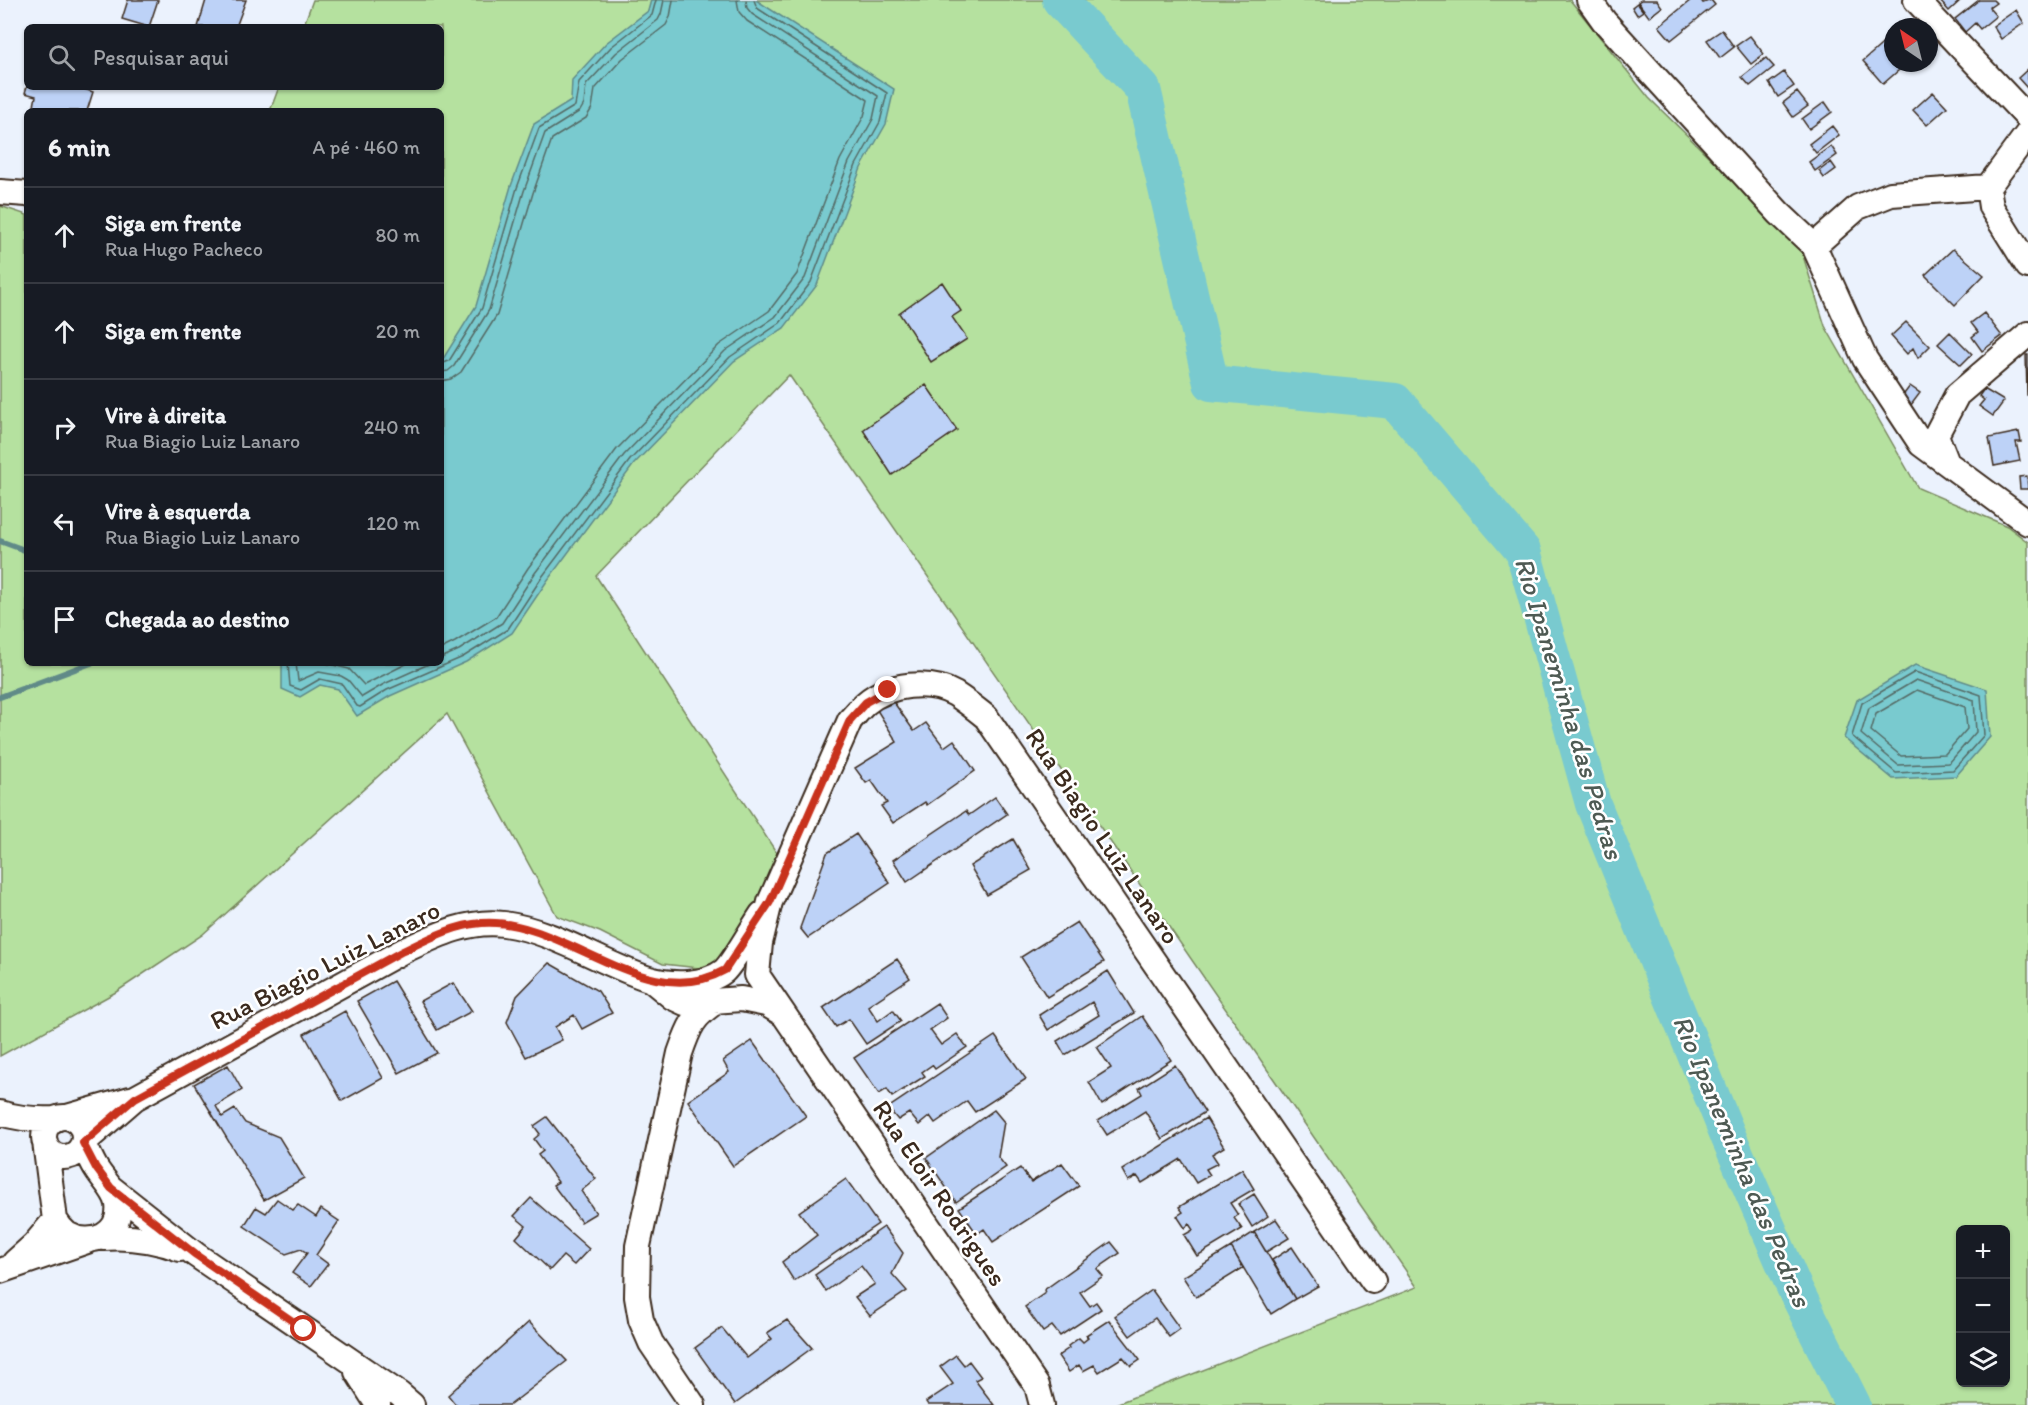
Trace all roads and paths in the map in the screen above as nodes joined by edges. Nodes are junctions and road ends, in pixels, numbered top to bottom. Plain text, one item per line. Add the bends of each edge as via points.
1 (1589, 0) edge
2 (1916, 0) edge
3 (2028, 118) edge
4 (2028, 133) edge
5 (1988, 187) junction
6 (0, 192) edge
7 (24, 194) edge
8 (1815, 246) junction
9 (2028, 266) edge
10 (2028, 334) edge
11 (1947, 463) junction
12 (2028, 523) edge
13 (770, 902) junction
14 (725, 970) junction
15 (757, 975) junction
16 (658, 985) junction
17 (729, 1000) junction
18 (785, 1016) junction
19 (680, 1053) junction
20 (135, 1098) junction
21 (0, 1113) edge
22 (61, 1118) junction
23 (0, 1119) edge
24 (83, 1143) junction
25 (46, 1145) junction
26 (111, 1188) junction
27 (55, 1220) junction
28 (95, 1239) junction
29 (196, 1255) junction
30 (1, 1270) edge
31 (1372, 1281) dead end
32 (348, 1360) junction
33 (378, 1405) edge
34 (412, 1405) edge
35 (693, 1405) edge
36 (1042, 1405) edge

1 - 8 street via 1779,213
2 - 3 street
4 - 5 street
5 - 8 street via 1891,194 1858,207
5 - 9 street via 1991,207
6 - 7 street
8 - 11 street via 1865,359 1922,444
10 - 11 street via 1957,394 1936,435
11 - 12 street
13 - 14 street, Rua Biagio Luiz Lanaro
13 - 15 street, Rua Biagio Luiz Lanaro
13 - 31 street, Rua Biagio Luiz Lanaro via 850,720 866,702 888,690 935,686 954,694 986,717 1014,756
14 - 15 street via 734,963 745,963
14 - 16 street, Rua Biagio Luiz Lanaro via 700,981
14 - 17 street via 725,991 735,998
15 - 17 street via 756,988 747,997
15 - 18 street, Rua Eloir Rodrigues
16 - 17 street, Rua Biagio Luiz Lanaro via 685,1003
16 - 19 street via 677,1018
16 - 20 street, Rua Biagio Luiz Lanaro via 530,930 504,924 463,926 401,952
17 - 18 street, Rua Eloir Rodrigues via 766,1004
17 - 19 street via 699,1014 689,1026
18 - 36 street, Rua Eloir Rodrigues via 1037,1386
19 - 35 street via 638,1246 637,1297 651,1343
20 - 22 street, Rua Biagio Luiz Lanaro
20 - 24 street, Rua Biagio Luiz Lanaro
21 - 22 street, Rua Biagio Luiz Lanaro via 33,1120
22 - 24 street via 77,1121 84,1131
22 - 25 street via 47,1126
23 - 25 street
24 - 25 street via 70,1156 57,1155
24 - 26 street
25 - 27 street
26 - 28 street via 118,1202 118,1214 114,1226
26 - 29 street
27 - 28 street via 68,1234
27 - 30 street via 23,1256
28 - 29 street via 147,1239
28 - 30 street
29 - 32 street
32 - 33 street
32 - 34 street

